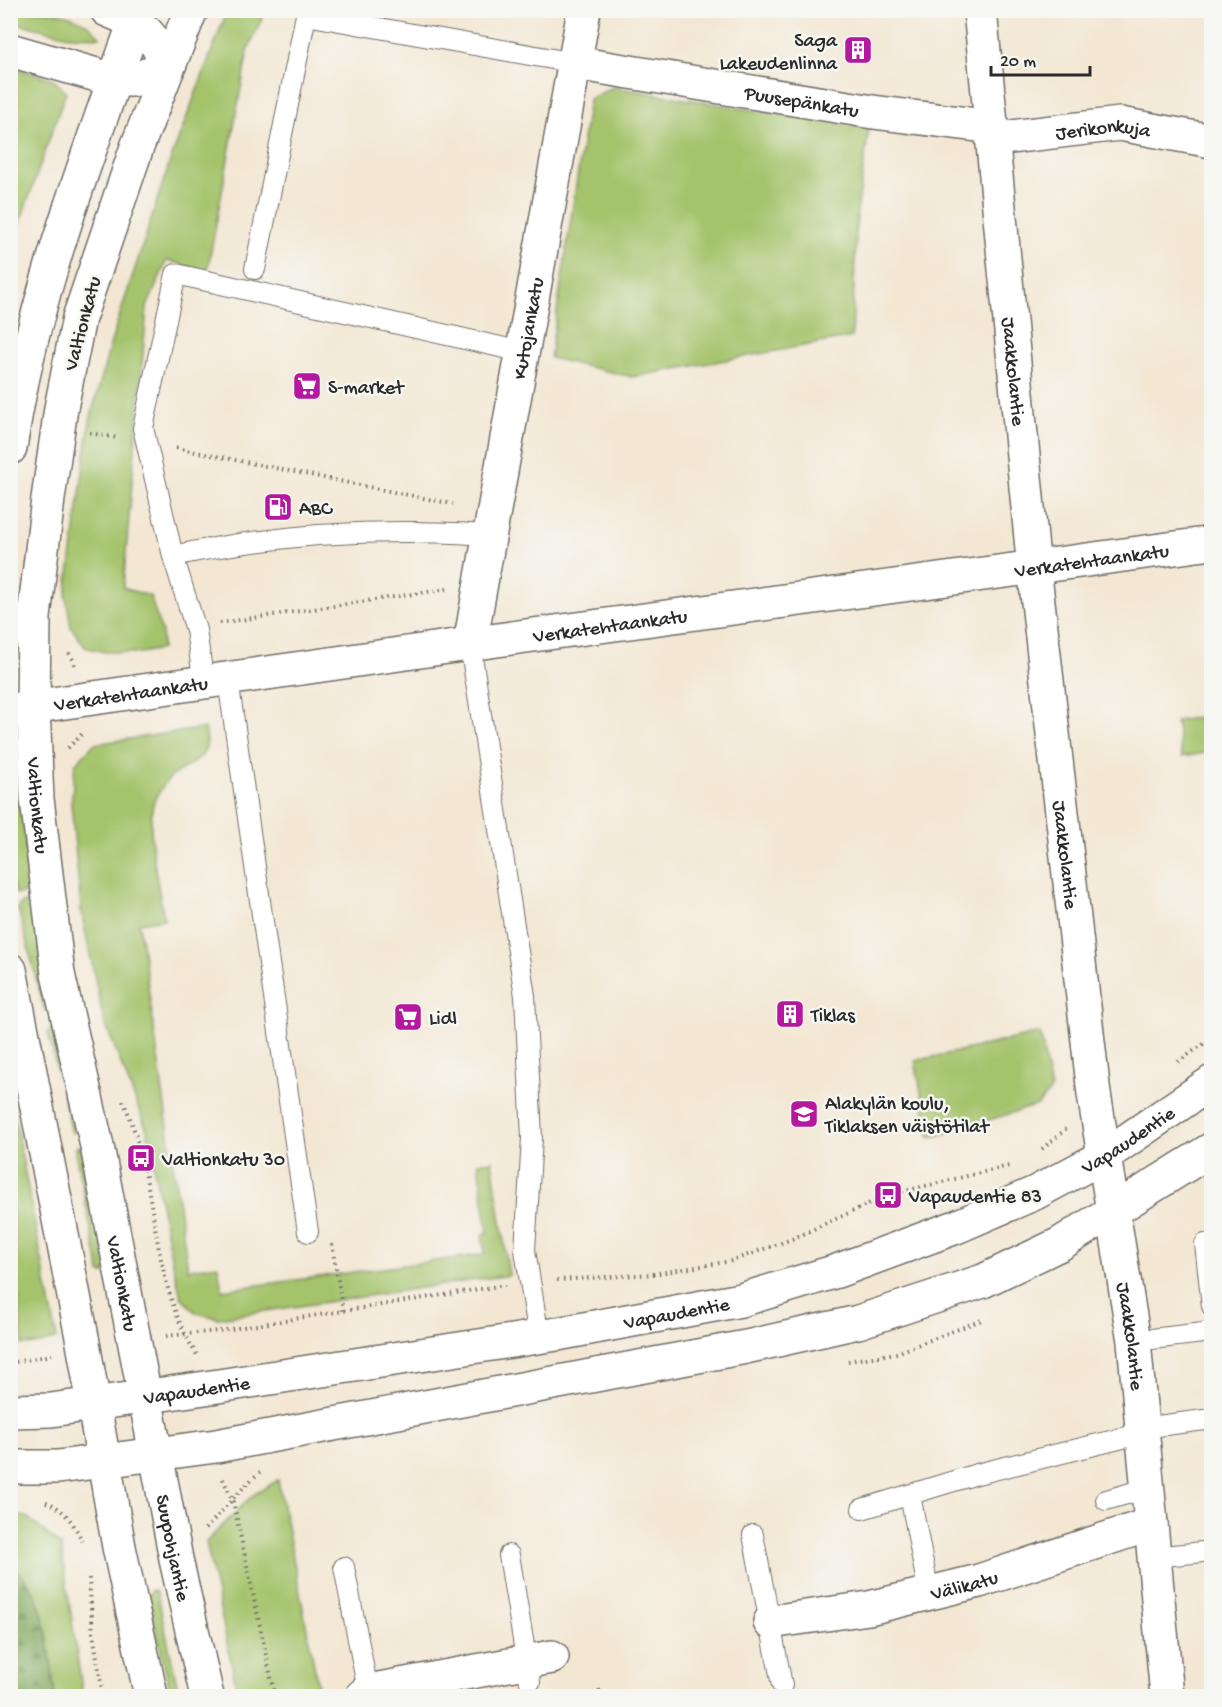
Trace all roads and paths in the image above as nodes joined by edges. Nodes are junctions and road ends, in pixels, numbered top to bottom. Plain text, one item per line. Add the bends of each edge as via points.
1 (191, 10) edge
2 (584, 10) edge
3 (980, 10) edge
4 (306, 13) edge
5 (127, 14) edge
6 (10, 50) edge
7 (170, 63) junction
8 (575, 63) junction
9 (114, 80) junction
10 (994, 133) junction
11 (1212, 141) edge
12 (255, 269) dead end
13 (523, 352) junction
14 (10, 448) edge
15 (178, 448) dead end
16 (479, 534) junction
17 (1212, 543) edge
18 (173, 556) junction
19 (1034, 567) junction
20 (449, 589) dead end
21 (196, 630) junction
22 (470, 644) junction
23 (63, 646) dead end
24 (74, 661) junction
25 (83, 663) dead end
26 (216, 682) junction
27 (79, 702) junction
28 (22, 709) edge
29 (64, 756) dead end
30 (10, 970) edge
31 (1212, 1038) edge
32 (1175, 1064) dead end
33 (1212, 1082) edge
34 (120, 1094) dead end
35 (1097, 1112) junction
36 (1212, 1149) edge
37 (1035, 1153) dead end
38 (1104, 1156) junction
39 (1010, 1165) dead end
40 (1112, 1211) junction
41 (308, 1232) dead end
42 (331, 1239) dead end
43 (1205, 1244) dead end
44 (530, 1281) junction
45 (1212, 1306) edge
46 (343, 1311) junction
47 (1212, 1332) edge
48 (183, 1333) junction
49 (539, 1337) junction
50 (1134, 1341) junction
51 (205, 1388) junction
52 (145, 1396) junction
53 (93, 1404) junction
54 (10, 1411) edge
55 (1212, 1419) edge
56 (1142, 1430) junction
57 (216, 1446) junction
58 (156, 1454) junction
59 (103, 1461) junction
60 (10, 1467) edge
61 (1148, 1488) junction
62 (909, 1495) junction
63 (1106, 1500) dead end
64 (862, 1509) dead end
65 (1151, 1524) junction
66 (753, 1535) dead end
67 (1212, 1551) edge
68 (509, 1555) dead end
69 (1154, 1557) junction
70 (344, 1567) dead end
71 (89, 1576) dead end
72 (929, 1594) junction
73 (770, 1622) junction
74 (544, 1665) joint
75 (782, 1685) dead end
76 (431, 1687) edge
77 (598, 1689) dead end
78 (365, 1694) edge
79 (103, 1696) edge
80 (152, 1696) edge
81 (207, 1696) edge
82 (275, 1696) edge
83 (600, 1696) edge
84 (1167, 1696) edge

1 - 7 main road, Valtionkatu
2 - 8 main road, Kutojankatu
3 - 10 main road, Jaakkolantie
4 - 8 lane
4 - 12 lane
5 - 7 main road via 148,32
5 - 9 main road
6 - 9 main road
7 - 9 main road via 137,80
7 - 28 main road, Valtionkatu via 137,147 77,329 61,408
8 - 10 main road, Puusepänkatu
8 - 13 main road, Kutojankatu
9 - 14 main road via 61,232 18,391
10 - 11 main road, Jerikonkuja via 1120,124
10 - 19 main road, Jaakkolantie
13 - 16 main road, Kutojankatu
13 - 18 lane via 176,274 143,428
15 - 16 path via 473,508
16 - 18 lane via 364,531 220,546
16 - 22 main road, Kutojankatu
17 - 19 main road, Verkatehtaankatu
18 - 21 lane
19 - 22 main road, Verkatehtaankatu
19 - 35 main road, Jaakkolantie
20 - 21 path via 230,619
21 - 26 lane
22 - 26 main road, Verkatehtaankatu
22 - 44 lane via 525,996 532,1138 525,1250
23 - 24 path
24 - 25 path
24 - 27 path
26 - 27 main road, Verkatehtaankatu
26 - 41 lane
27 - 28 main road, Verkatehtaankatu
27 - 29 path via 83,733
28 - 52 main road, Valtionkatu via 37,799 57,974 97,1146
30 - 53 main road
31 - 32 path
33 - 38 main road, Vapaudentie
34 - 48 path via 141,1158 162,1263
35 - 37 path
35 - 38 main road, Jaakkolantie
36 - 40 main road
38 - 40 main road, Jaakkolantie
38 - 49 main road, Vapaudentie via 996,1210 837,1271 741,1300
39 - 44 path via 888,1195 792,1239 731,1261 654,1274
40 - 50 main road, Jaakkolantie
40 - 57 main road via 1060,1244 983,1281 858,1322
42 - 46 path
43 - 45 lane
44 - 46 path
44 - 49 lane
46 - 48 path
47 - 50 lane
48 - 51 path via 201,1360
49 - 51 main road, Vapaudentie
50 - 56 main road, Jaakkolantie
51 - 52 main road, Vapaudentie
52 - 53 main road, Vapaudentie
52 - 58 main road, Suupohjantie
53 - 54 main road, Vapaudentie
53 - 59 main road
55 - 56 lane
56 - 61 main road, Jaakkolantie
56 - 62 lane
57 - 58 main road
57 - 82 path via 222,1478 233,1501
58 - 59 main road
58 - 81 main road, Suupohjantie
59 - 60 main road via 58,1467
59 - 80 main road
61 - 63 lane
61 - 65 main road, Jaakkolantie
62 - 64 lane
62 - 72 lane
65 - 69 main road, Jaakkolantie
65 - 72 main road, Välikatu
66 - 73 lane
67 - 69 lane
68 - 74 lane
69 - 84 main road, Jaakkolantie
70 - 78 lane
71 - 79 path
72 - 73 main road, Välikatu via 868,1608
73 - 75 lane
74 - 76 main road
76 - 78 main road
77 - 83 path

